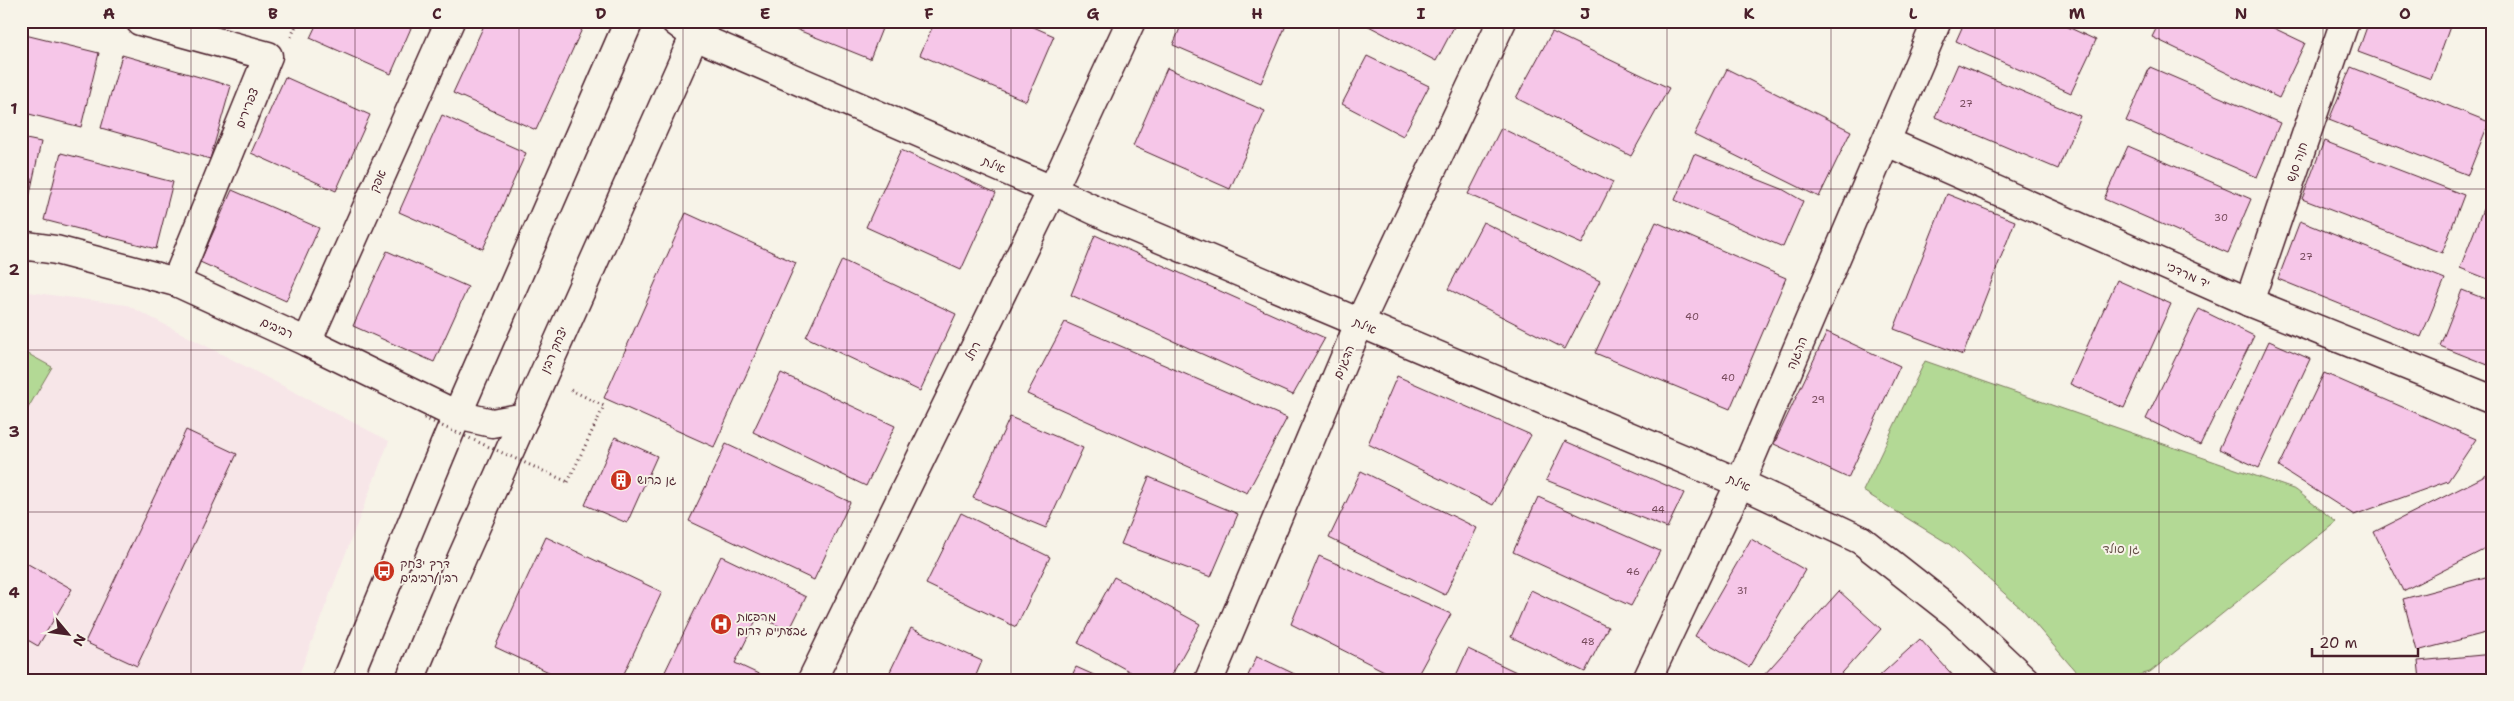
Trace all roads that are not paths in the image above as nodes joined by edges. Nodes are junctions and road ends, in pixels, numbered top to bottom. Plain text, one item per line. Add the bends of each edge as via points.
1 (140, 21) edge
2 (450, 21) edge
3 (629, 21) edge
4 (1130, 21) edge
5 (1502, 21) edge
6 (1937, 21) edge
7 (2345, 21) edge
8 (690, 26) edge
9 (1887, 142) junction
10 (1052, 190) junction
11 (21, 245) edge
12 (176, 282) junction
13 (2249, 302) junction
14 (1359, 324) junction
15 (307, 342) junction
16 (2493, 400) edge
17 (457, 415) junction
18 (525, 417) junction
19 (1740, 483) junction
20 (346, 680) edge
21 (410, 680) edge
22 (812, 680) edge
23 (1210, 680) edge
24 (1647, 680) edge
25 (2025, 680) edge

1 - 12 street, צפרירים via 268,56
2 - 15 street, אפק
3 - 17 street
4 - 10 street, רחל
5 - 14 street, הדגנים
6 - 9 street, ההגנה
7 - 13 street, חנה סנש
8 - 10 street, אילת
8 - 18 street, יצחק רבין
9 - 13 street, יד מרדכי
9 - 19 street, ההגנה
10 - 14 street, אילת
10 - 22 street, רחל
11 - 12 street, רביבים via 56,250
12 - 15 street, רביבים
13 - 16 street, יד מרדכי
14 - 19 street, אילת
14 - 23 street, הדגנים
15 - 17 street, רביבים
17 - 18 street, רביבים via 492,423
17 - 20 street
18 - 21 street, יצחק רבין
19 - 24 street, ההגנה
19 - 25 street, אילת via 1861,540 1955,614

